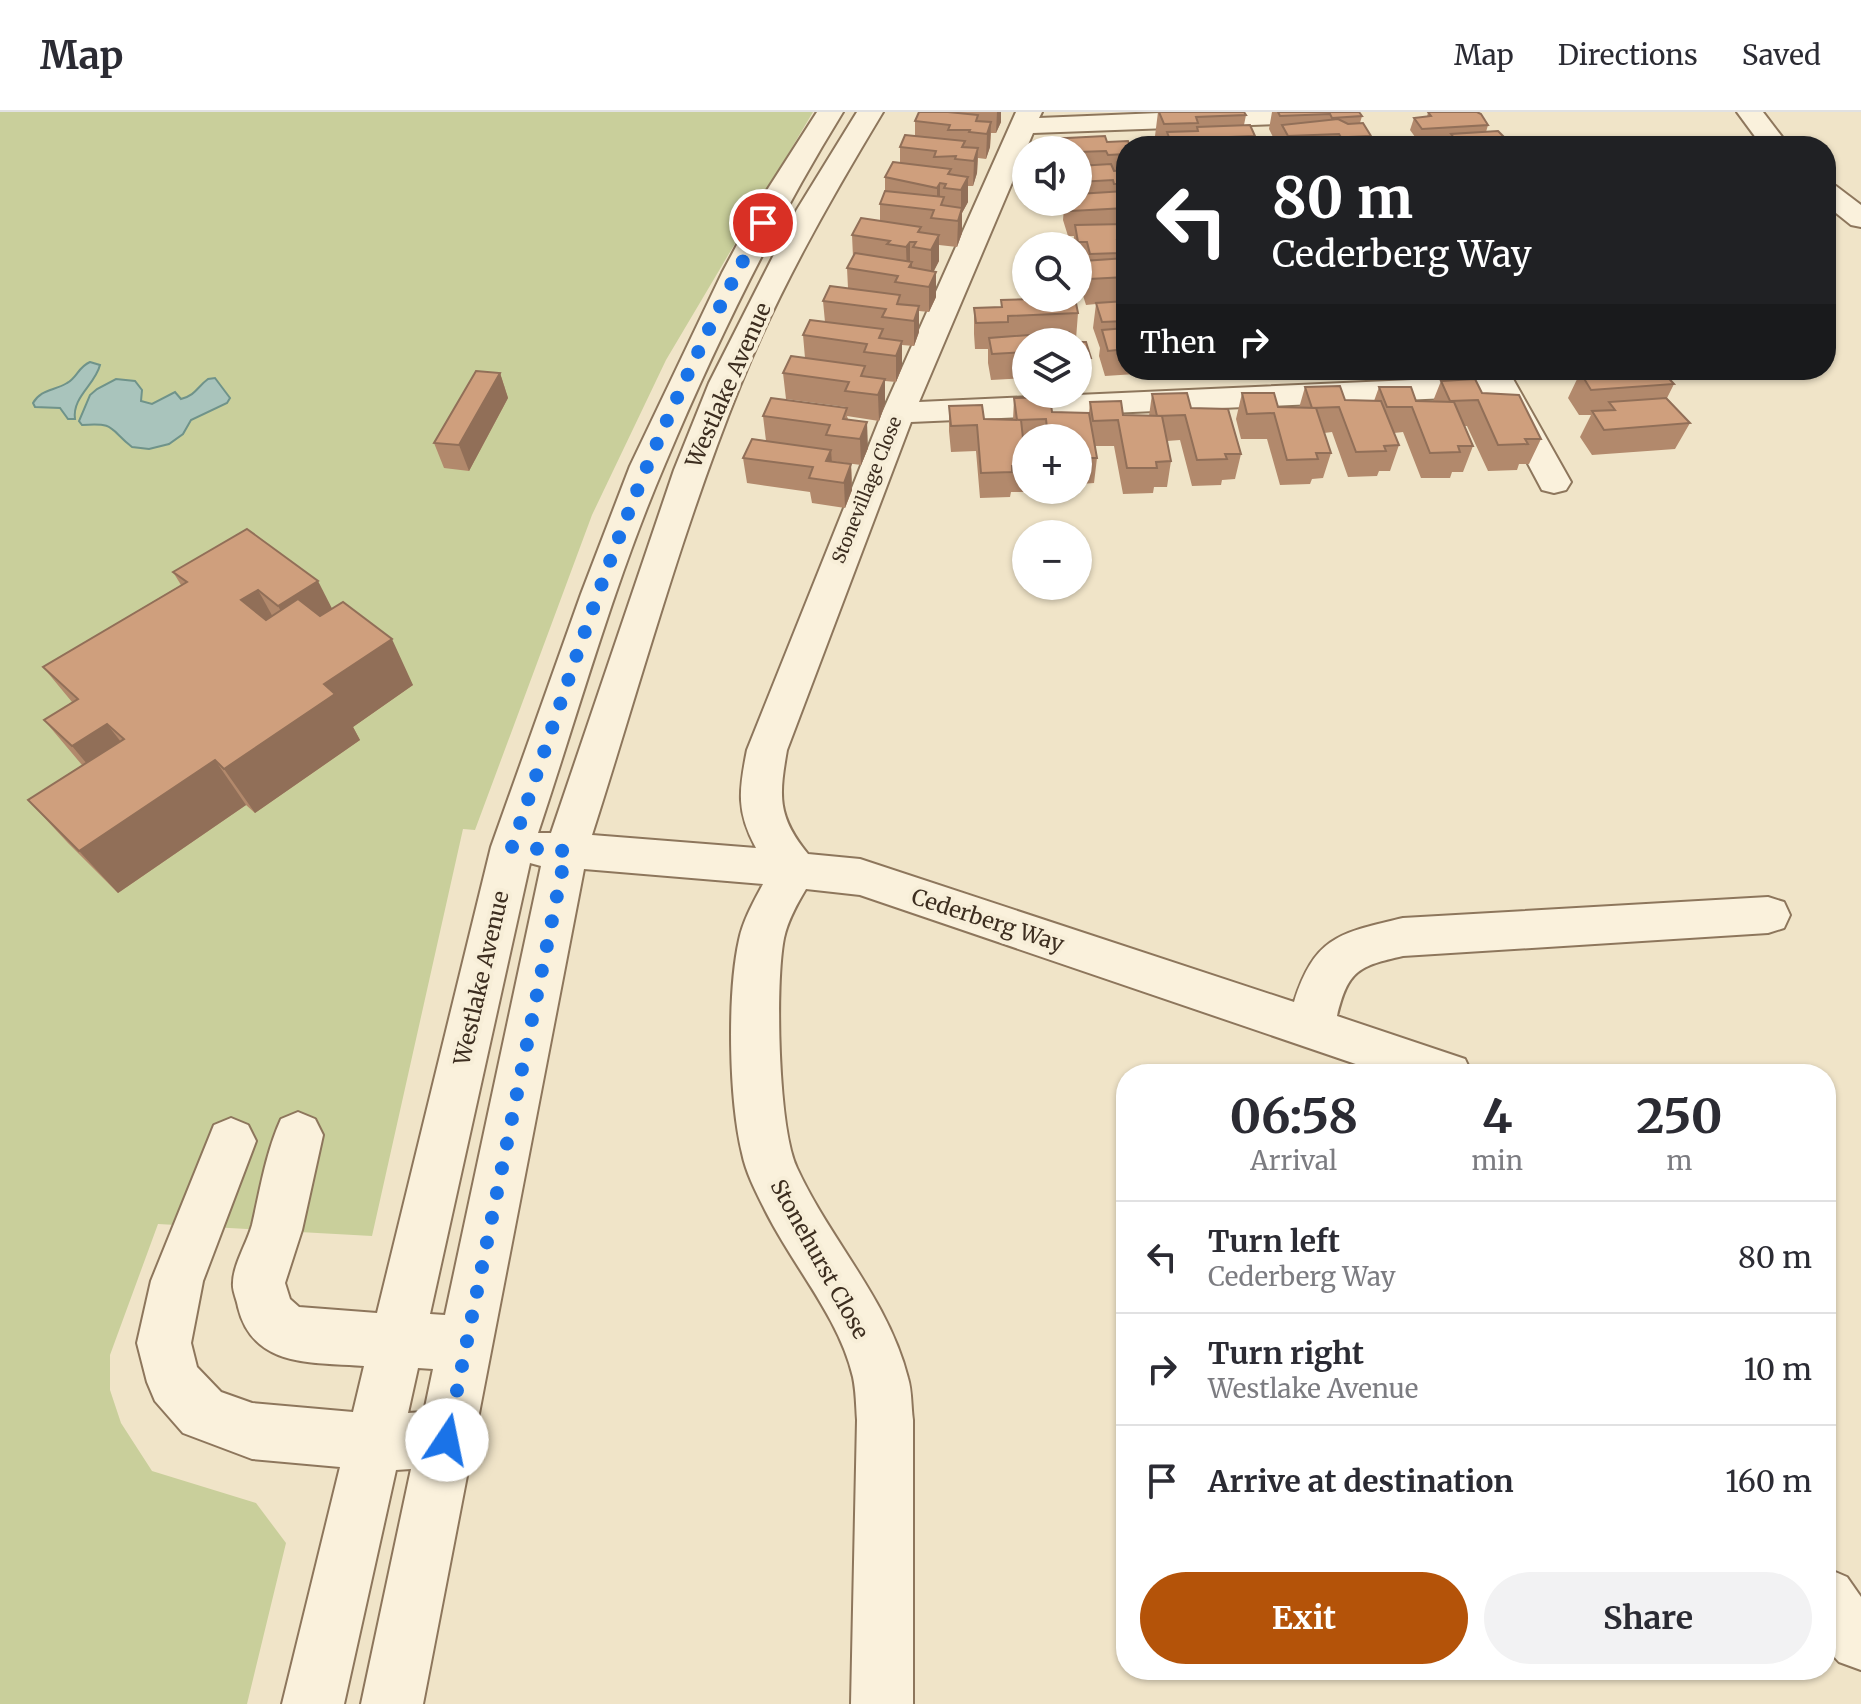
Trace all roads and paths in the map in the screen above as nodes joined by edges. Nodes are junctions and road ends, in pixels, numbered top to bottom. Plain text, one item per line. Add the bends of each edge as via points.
1 (830, 112) edge
2 (870, 112) edge
3 (1750, 112) edge
4 (1355, 116) edge
5 (1026, 119) edge
6 (1131, 134) edge
7 (1768, 136) edge
8 (1836, 200) edge
9 (1861, 219) edge
10 (1215, 380) edge
11 (1473, 380) edge
12 (1499, 380) edge
13 (1222, 400) junction
14 (898, 413) junction
15 (1554, 482) dead end
16 (512, 847) junction
17 (566, 851) junction
18 (795, 869) junction
19 (1768, 915) dead end
20 (1311, 1027) junction
21 (1419, 1064) edge
22 (298, 1135) dead end
23 (231, 1141) dead end
24 (396, 1341) junction
25 (466, 1342) junction
26 (447, 1440) junction
27 (373, 1442) junction
28 (1836, 1614) edge
29 (1861, 1640) edge
30 (313, 1704) edge
31 (392, 1704) edge
32 (882, 1704) edge

1 - 16 street, Westlake Avenue via 776,198 653,452
2 - 17 street, Westlake Avenue via 810,211 725,383 691,470
3 - 7 street
4 - 6 street
5 - 6 street
5 - 14 street, Stonevillage Close
8 - 9 street
10 - 13 street
11 - 13 street
12 - 15 street
13 - 14 street
14 - 18 street, Stonevillage Close via 767,750 758,808 774,844
16 - 17 street, Cederberg Way
16 - 24 street, Westlake Avenue
17 - 18 street, Cederberg Way
17 - 25 street, Westlake Avenue
18 - 20 street, Cederberg Way via 860,877
18 - 32 street, Stonehurst Close via 767,919 761,942 757,1009 762,1130 770,1167 836,1280 880,1373 885,1420
19 - 20 street via 1403,937 1361,946 1325,973
20 - 21 street, Cederberg Way
22 - 24 street via 259,1283 267,1315 289,1333
23 - 27 street via 177,1281 164,1343 174,1382 203,1413 252,1431
24 - 25 street
24 - 27 street, Westlake Avenue
25 - 26 street, Westlake Avenue
26 - 27 street
26 - 31 street, Westlake Avenue
27 - 30 street, Westlake Avenue
28 - 29 street

